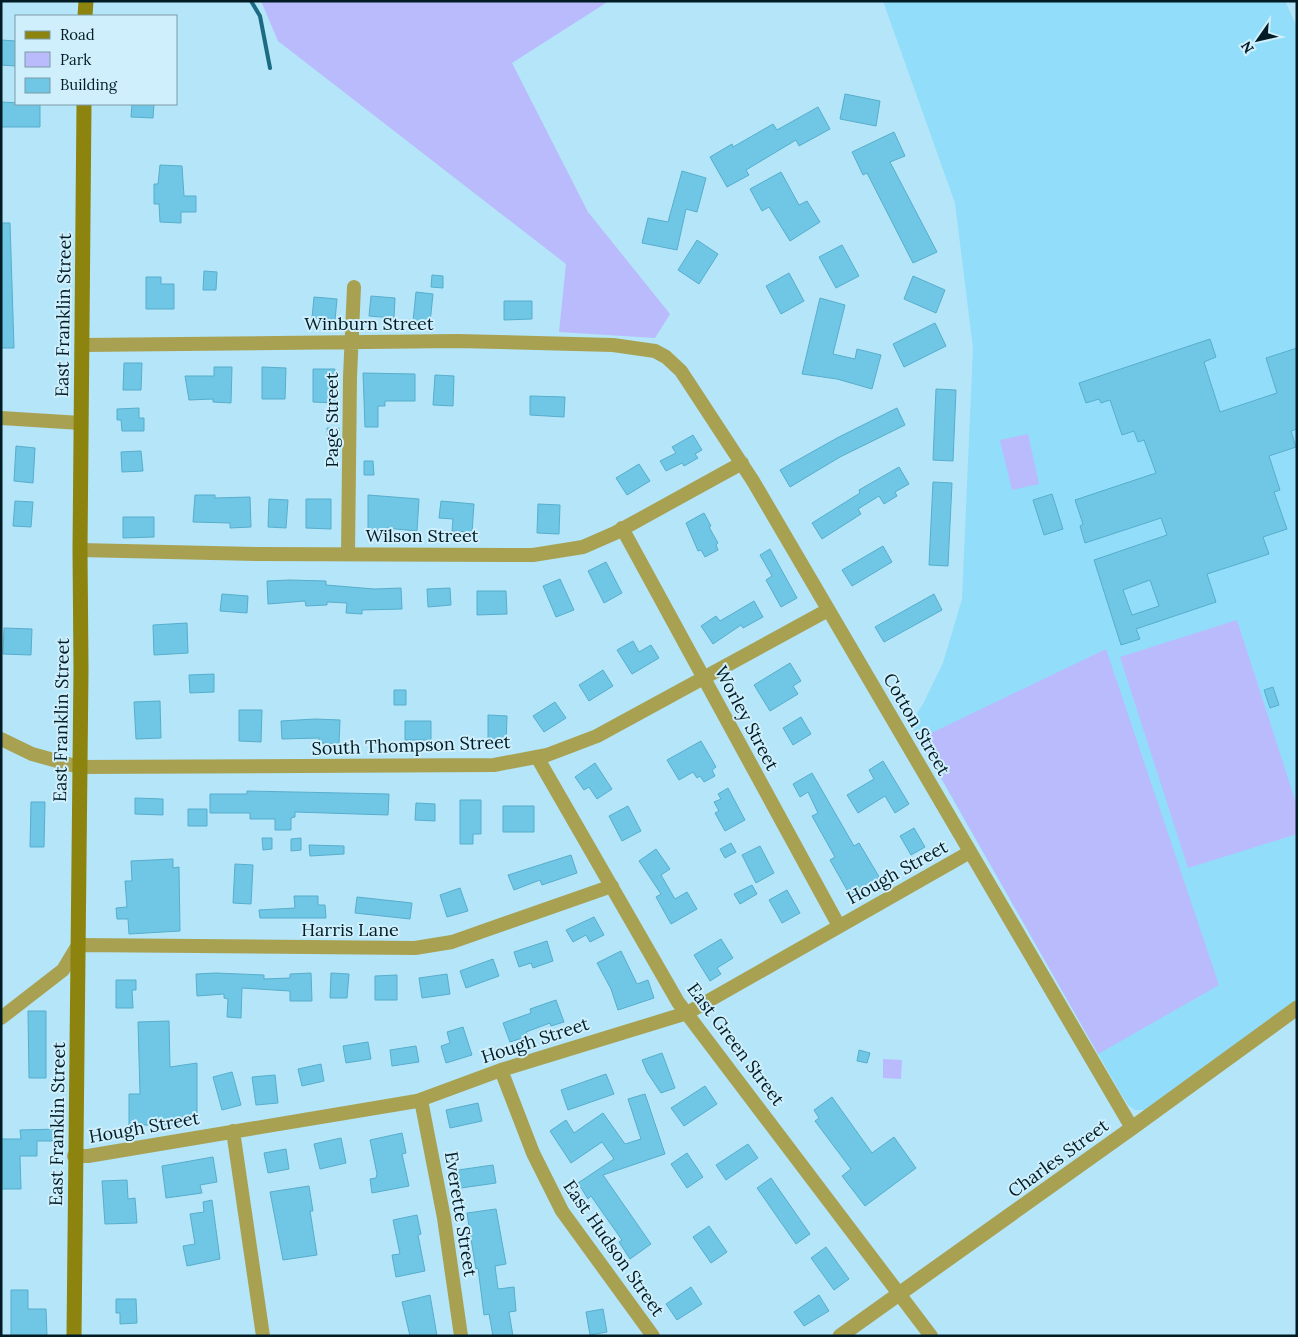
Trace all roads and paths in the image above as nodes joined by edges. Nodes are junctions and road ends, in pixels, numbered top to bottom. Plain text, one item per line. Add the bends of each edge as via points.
1 (86, 1) edge
2 (85, 15) edge
3 (84, 105) edge
4 (354, 287) dead end
5 (351, 343) junction
6 (83, 344) junction
7 (655, 350) joint
8 (1, 418) edge
9 (81, 423) junction
10 (742, 463) junction
11 (622, 528) junction
12 (80, 550) junction
13 (348, 554) junction
14 (828, 610) junction
15 (704, 678) junction
16 (1, 739) edge
17 (537, 757) junction
18 (79, 767) junction
19 (970, 852) junction
20 (612, 886) junction
21 (839, 926) junction
22 (78, 945) junction
23 (1297, 1008) edge
24 (687, 1013) junction
25 (1, 1018) edge
26 (501, 1070) junction
27 (421, 1100) junction
28 (1132, 1128) junction
29 (233, 1131) junction
30 (74, 1156) junction
31 (900, 1293) junction
32 (74, 1336) edge
33 (264, 1336) edge
34 (461, 1336) edge
35 (653, 1336) edge
36 (840, 1336) edge
37 (932, 1336) edge

1 - 2 main road
3 - 6 main road, East Franklin Street
4 - 5 street, Page Street
5 - 6 street, Winburn Street
5 - 7 street, Winburn Street via 593,345
5 - 13 street, Page Street
6 - 9 main road, East Franklin Street
7 - 10 street, Cotton Street via 681,371
8 - 9 street
9 - 12 main road, East Franklin Street
10 - 11 street, Wilson Street
10 - 14 street, Cotton Street
11 - 13 street, Wilson Street via 583,547 533,555
11 - 15 street, Worley Street
12 - 13 street, Wilson Street
12 - 18 main road, East Franklin Street via 82,669
14 - 15 street, South Thompson Street
14 - 19 street, Cotton Street
15 - 17 street, South Thompson Street via 597,736
15 - 21 street, Worley Street
16 - 18 street, South Thompson Street via 32,754
17 - 18 street, South Thompson Street via 494,765
17 - 20 street, East Green Street
18 - 22 main road, East Franklin Street
19 - 21 street, Hough Street
19 - 28 street, Cotton Street
20 - 22 street, Harris Lane via 452,942 415,948
20 - 24 street, East Green Street
21 - 24 street, Hough Street
22 - 25 street via 63,970
22 - 30 main road, East Franklin Street
23 - 28 street, Charles Street
24 - 26 street, Hough Street
24 - 31 street, East Green Street
26 - 27 street, Hough Street
26 - 35 street, East Hudson Street via 550,1191
27 - 29 street, Hough Street
27 - 34 street, Everette Street via 444,1218
28 - 31 street, Charles Street
29 - 30 street, Hough Street
29 - 33 street
30 - 32 main road, East Franklin Street
31 - 36 street, Charles Street
31 - 37 street, East Green Street

